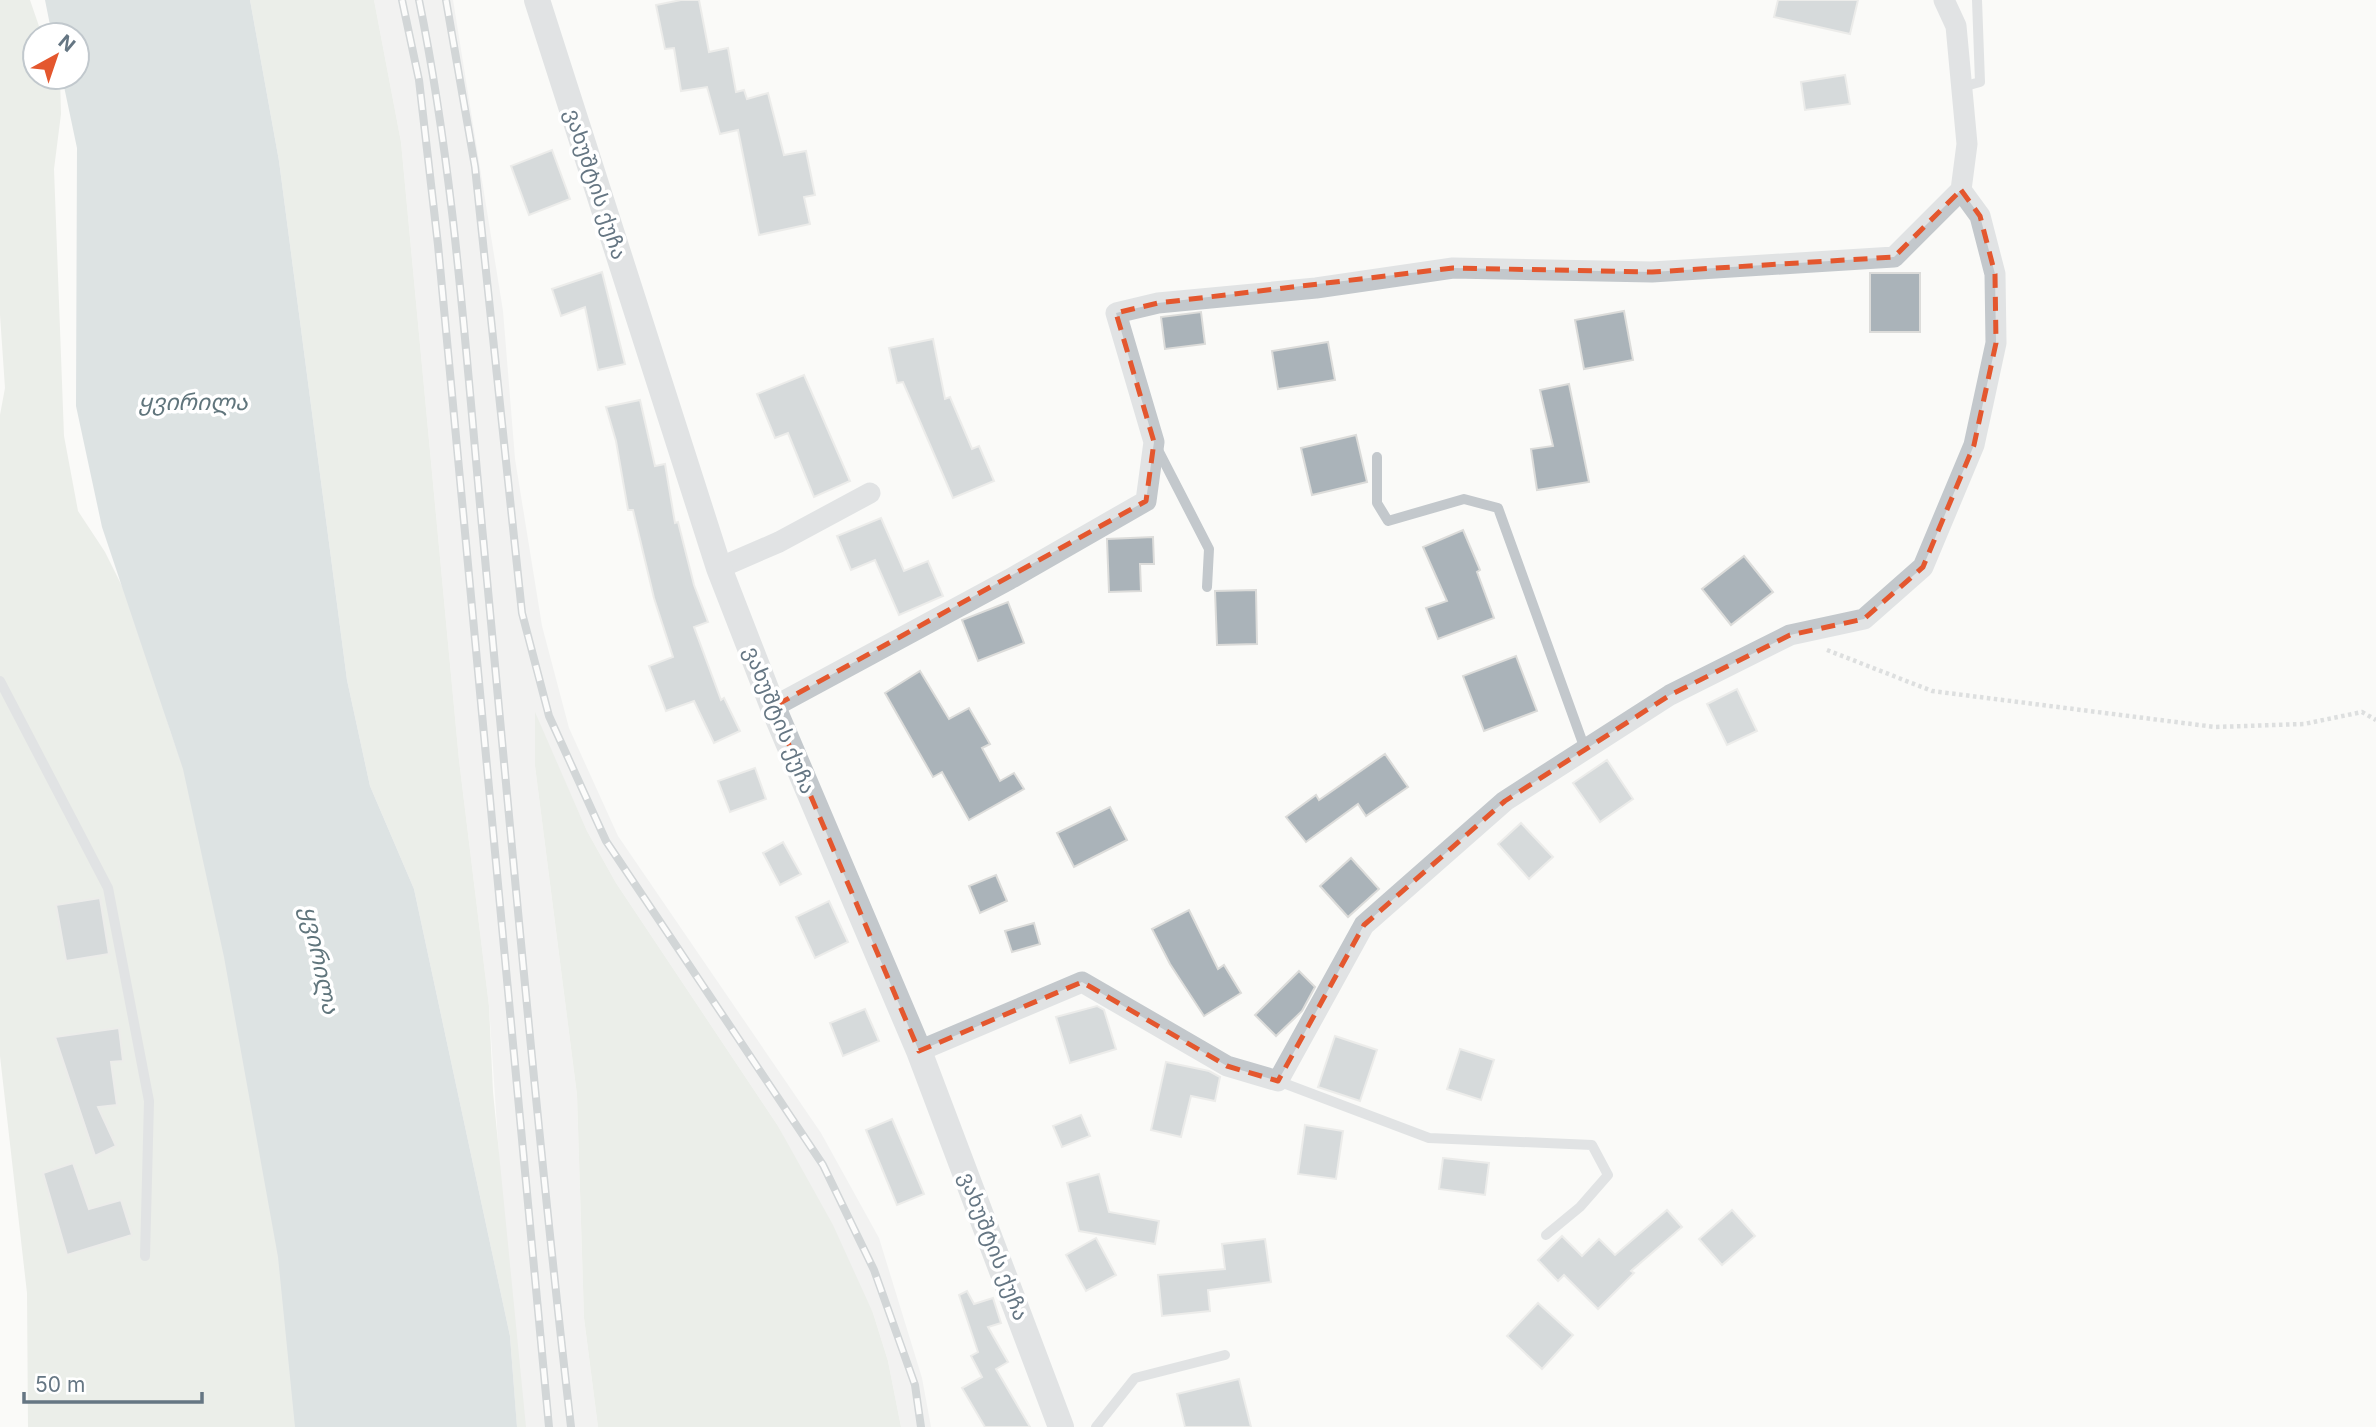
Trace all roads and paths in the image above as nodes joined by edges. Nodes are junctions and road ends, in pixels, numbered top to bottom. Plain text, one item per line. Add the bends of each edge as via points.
1 (537, 0) edge
2 (1944, 0) edge
3 (1977, 0) edge
4 (1962, 88) junction
5 (1961, 190) junction
6 (1154, 442) junction
7 (1377, 457) dead end
8 (870, 493) dead end
9 (719, 568) junction
10 (1207, 587) dead end
11 (1790, 635) junction
12 (0, 681) edge
13 (774, 708) junction
14 (2376, 720) edge
15 (1585, 750) junction
16 (919, 1051) junction
17 (1278, 1081) junction
18 (1546, 1235) dead end
19 (145, 1256) dead end
20 (1225, 1355) dead end
21 (1061, 1427) edge
22 (1096, 1427) edge

1 - 9 street, ვახუშტის ქუჩა
2 - 4 street via 1956,26
3 - 4 lane via 1980,82
4 - 5 street via 1967,144
5 - 6 street via 1894,257 1652,272 1453,268 1316,288 1158,303 1116,313
5 - 11 street via 1980,216 1995,274 1996,343 1974,445 1923,566 1864,619
6 - 10 lane via 1209,549
6 - 13 street via 1146,501
7 - 15 lane via 1377,503 1388,521 1464,499 1498,508
8 - 9 street
9 - 13 street, ვახუშტის ქუჩა
11 - 14 path via 1933,691 2215,727 2304,724 2362,712
11 - 15 street via 1670,695
12 - 19 lane via 108,888 149,1101
13 - 16 street, ვახუშტის ქუჩა
15 - 17 street via 1505,801 1364,925
16 - 17 street via 1082,982 1227,1066
16 - 21 street, ვახუშტის ქუჩა
17 - 18 lane via 1429,1138 1592,1145 1608,1175 1580,1207
20 - 22 lane via 1135,1378

